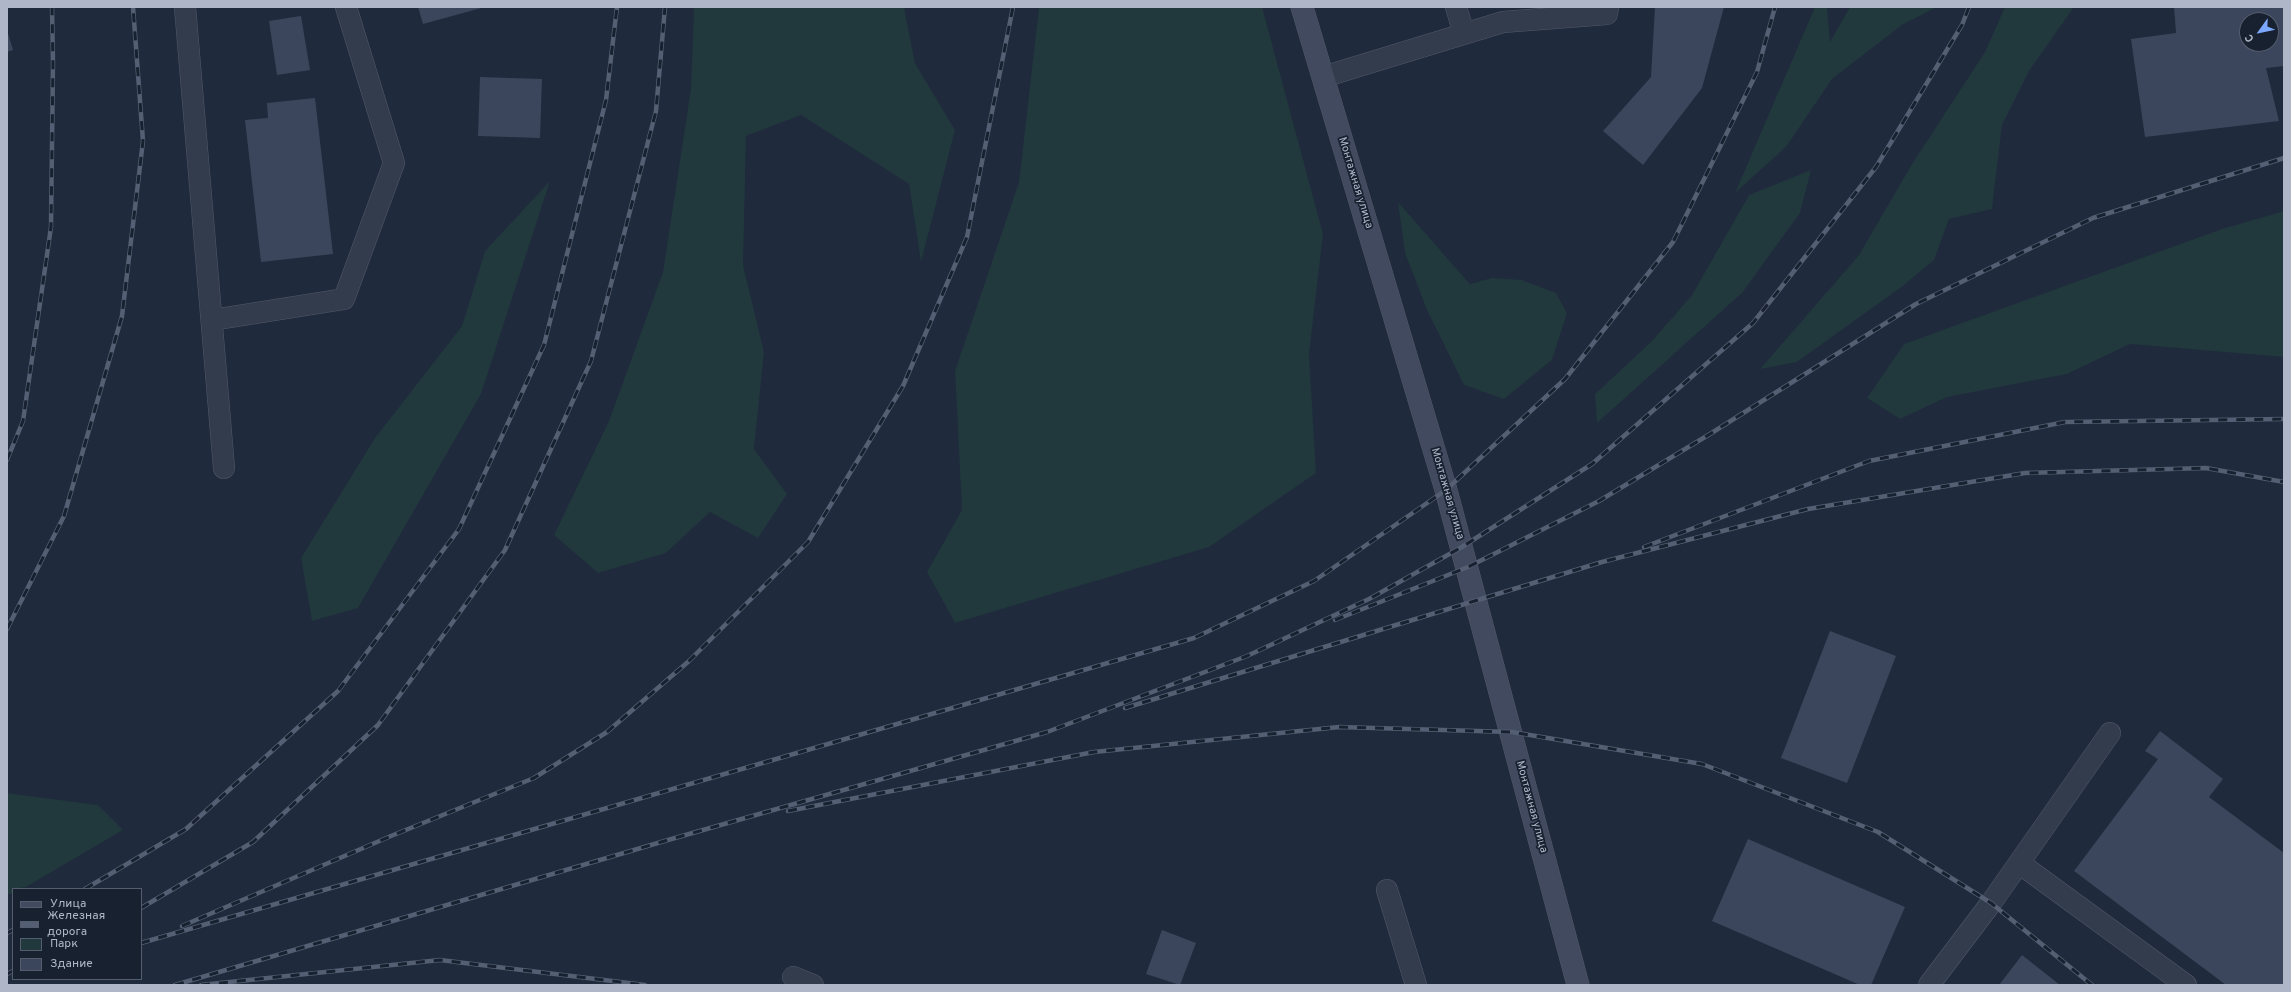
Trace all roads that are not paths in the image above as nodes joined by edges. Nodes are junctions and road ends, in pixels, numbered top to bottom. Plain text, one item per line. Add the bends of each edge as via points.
1 (185, 7) edge
2 (346, 7) edge
3 (1302, 7) edge
4 (1456, 7) edge
5 (1608, 7) edge
6 (1464, 34) junction
7 (1323, 77) junction
8 (212, 320) junction
9 (224, 468) dead end
10 (2110, 734) dead end
11 (2019, 863) junction
12 (1387, 890) dead end
13 (793, 977) dead end
14 (814, 985) edge
15 (1416, 985) edge
16 (1578, 985) edge
17 (1929, 985) edge
18 (2186, 985) edge

1 - 8 lane
2 - 8 lane via 394,163 344,299
3 - 7 street, Монтажная улица
4 - 6 lane
5 - 6 lane via 1607,14 1504,22
6 - 7 lane
7 - 16 street, Монтажная улица via 1446,490
8 - 9 lane
10 - 11 lane
11 - 17 lane
11 - 18 lane
12 - 15 lane
13 - 14 lane

